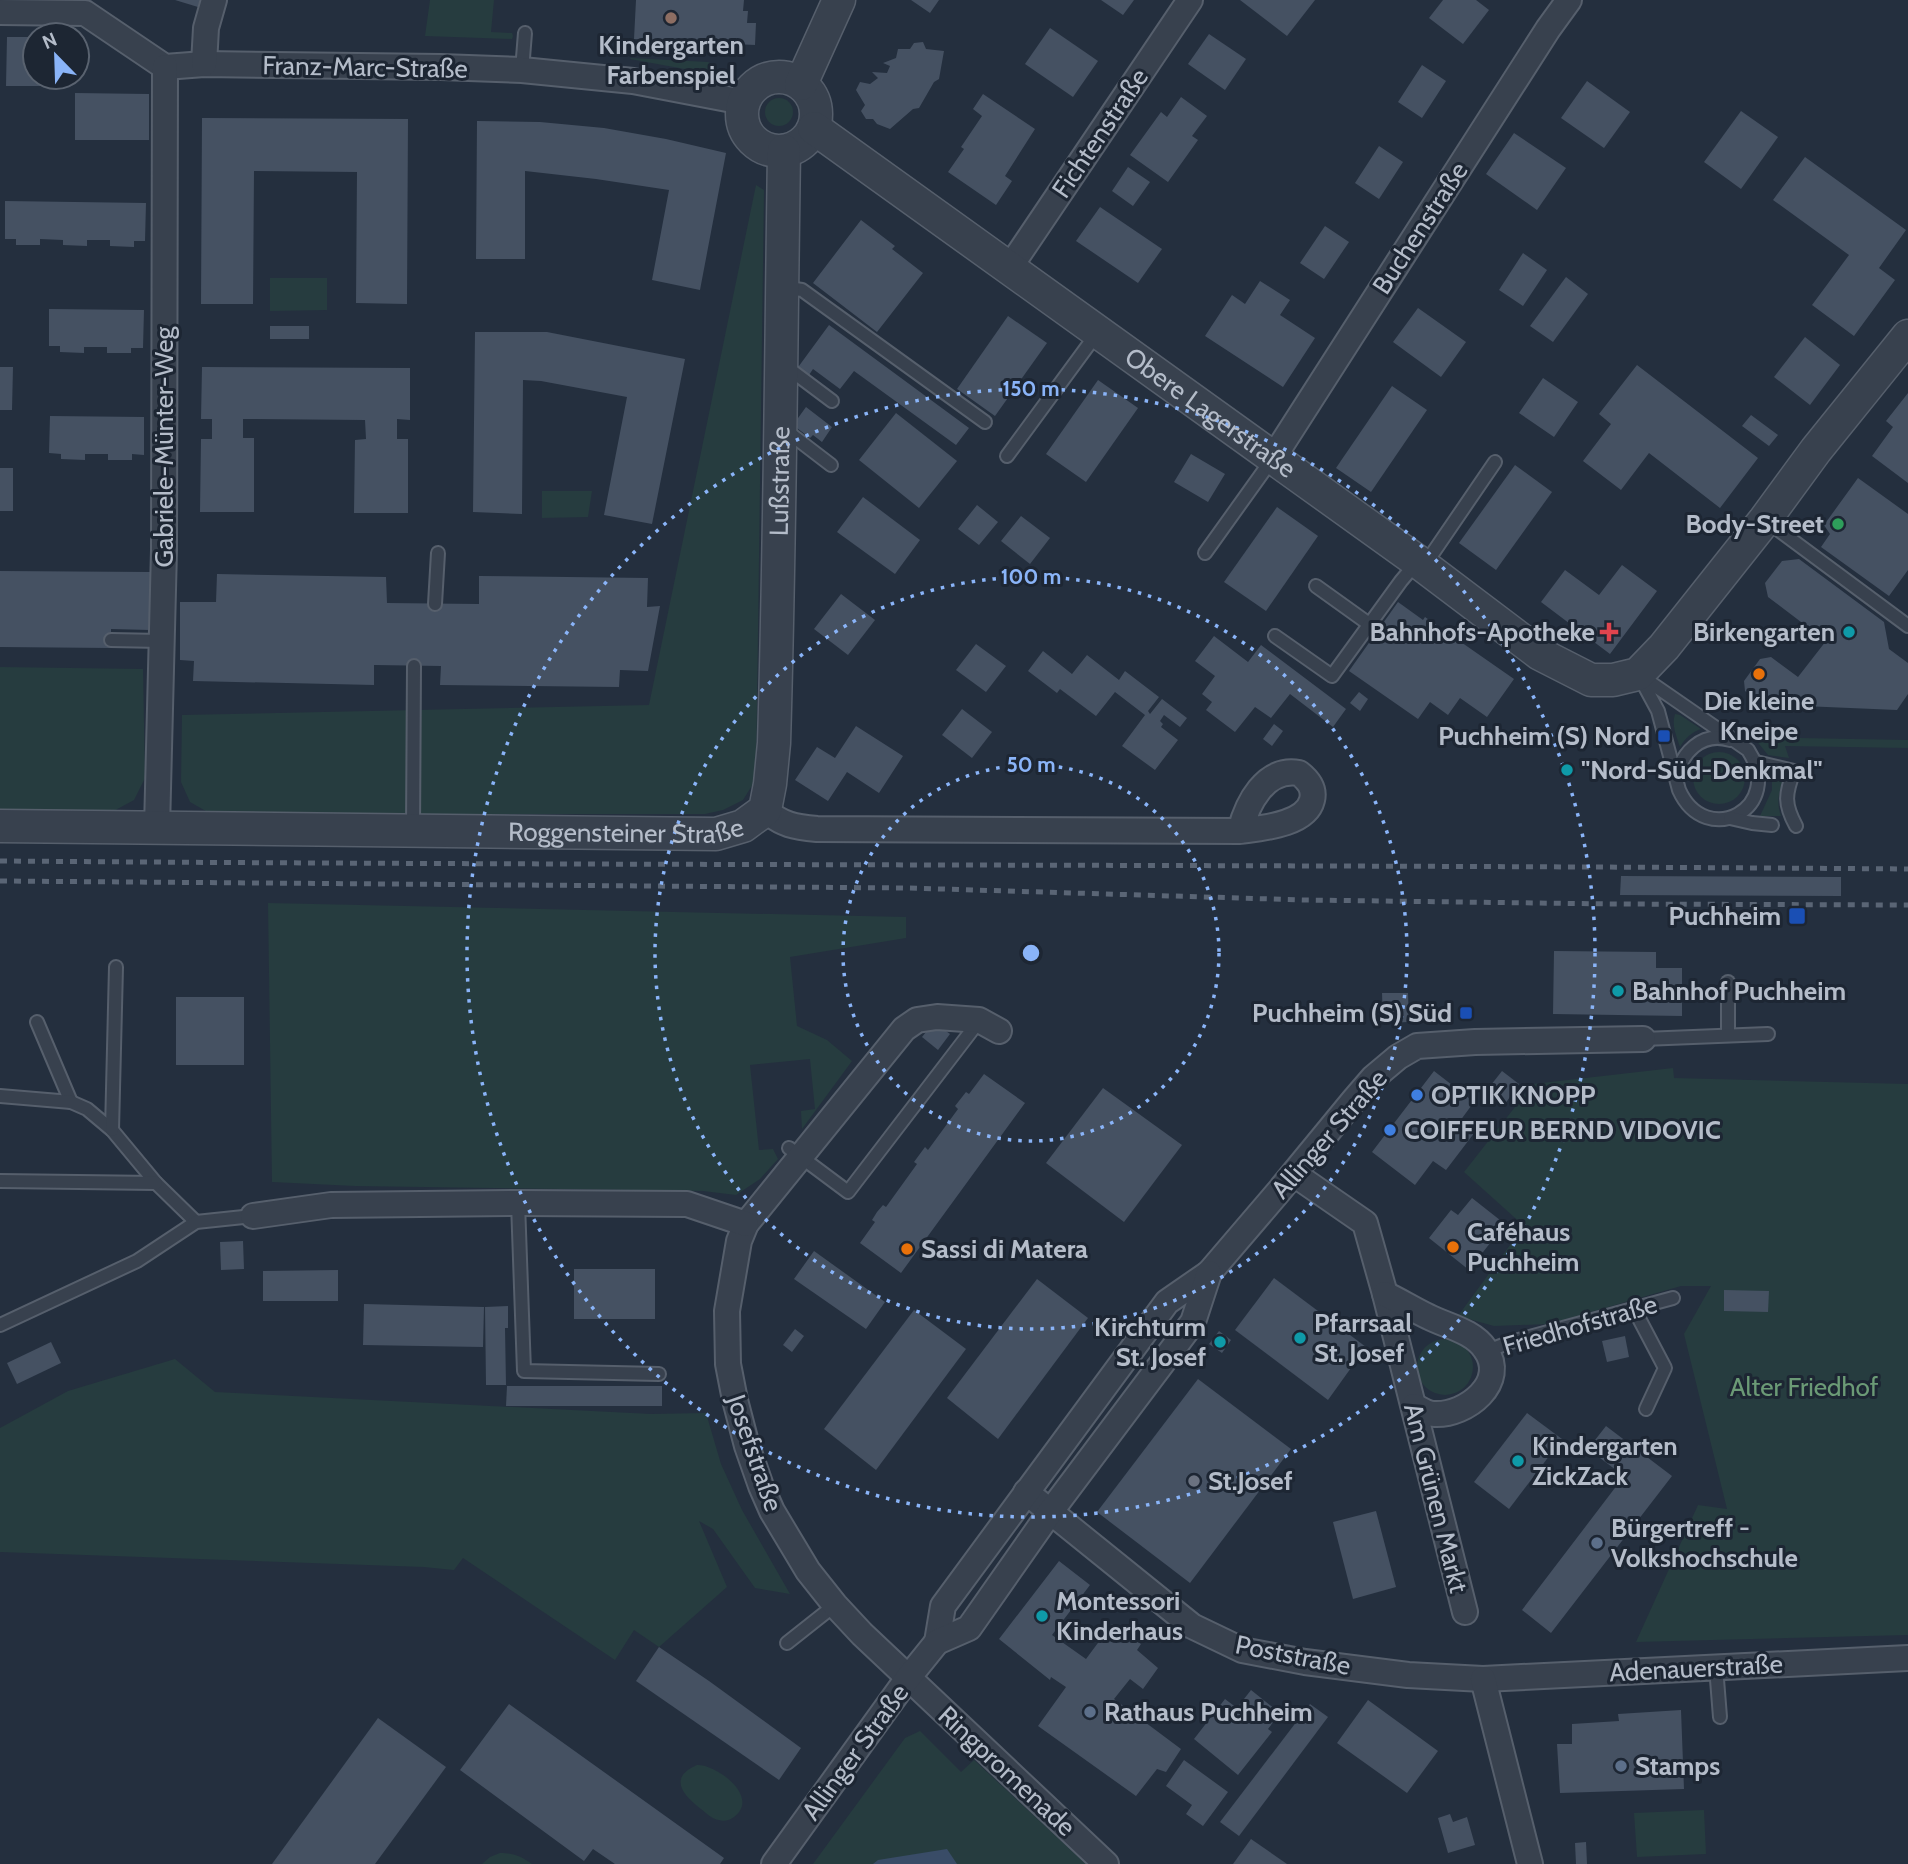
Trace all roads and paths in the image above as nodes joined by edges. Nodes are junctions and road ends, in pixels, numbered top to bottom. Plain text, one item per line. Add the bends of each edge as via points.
1 (214, 0) edge
2 (839, 0) edge
3 (1190, 0) edge
4 (1569, 0) edge
5 (0, 12) edge
6 (525, 33) dead end
7 (204, 64) junction
8 (166, 67) junction
9 (522, 71) junction
10 (802, 84) junction
11 (743, 102) junction
12 (814, 128) junction
13 (784, 151) junction
14 (1010, 267) junction
15 (781, 287) junction
16 (1098, 331) junction
17 (1908, 336) edge
18 (781, 362) junction
19 (832, 401) dead end
20 (985, 422) dead end
21 (781, 426) junction
22 (1007, 456) dead end
23 (1273, 458) junction
24 (1495, 463) dead end
25 (831, 466) dead end
26 (1765, 520) junction
27 (438, 553) dead end
28 (1205, 553) dead end
29 (1420, 564) junction
30 (1315, 586) dead end
31 (435, 604) dead end
32 (1369, 624) junction
33 (1908, 626) edge
34 (1275, 636) dead end
35 (111, 640) dead end
36 (161, 641) junction
37 (414, 666) dead end
38 (1625, 677) junction
39 (1737, 742) junction
40 (1756, 762) junction
41 (1679, 790) junction
42 (765, 810) junction
43 (1730, 818) junction
44 (1772, 825) dead end
45 (0, 826) edge
46 (1796, 826) dead end
47 (158, 828) junction
48 (413, 830) junction
49 (1240, 831) dead end
50 (116, 967) dead end
51 (1728, 982) dead end
52 (37, 1022) dead end
53 (989, 1026) joint
54 (1728, 1034) junction
55 (1768, 1034) dead end
56 (1643, 1039) joint
57 (0, 1096) edge
58 (71, 1102) junction
59 (112, 1130) junction
60 (794, 1153) junction
61 (1294, 1174) junction
62 (0, 1181) edge
63 (156, 1183) junction
64 (518, 1203) junction
65 (253, 1216) joint
66 (196, 1222) junction
67 (746, 1224) junction
68 (1209, 1273) junction
69 (1385, 1294) junction
70 (1673, 1298) dead end
71 (1633, 1309) junction
72 (0, 1325) edge
73 (1488, 1351) junction
74 (659, 1374) dead end
75 (1414, 1406) junction
76 (1646, 1409) dead end
77 (1026, 1492) junction
78 (1051, 1511) junction
79 (835, 1605) junction
80 (1465, 1612) dead end
81 (937, 1642) junction
82 (787, 1643) dead end
83 (1908, 1658) edge
84 (1716, 1667) junction
85 (908, 1678) junction
86 (1483, 1679) junction
87 (1720, 1717) dead end
88 (774, 1864) edge
89 (1105, 1864) edge
90 (1530, 1864) edge

1 - 7 street via 206,28
2 - 10 street
3 - 14 street, Fichtenstraße
4 - 23 street, Buchenstraße
5 - 8 street via 85,13
6 - 9 lane
7 - 8 street, Franz-Marc-Straße
7 - 9 street, Franz-Marc-Straße
8 - 36 street, Gabriele-Münter-Weg
9 - 11 street, Franz-Marc-Straße via 634,81
10 - 11 street via 768,78
10 - 12 street via 815,104
11 - 13 street via 741,115 750,138 772,151
12 - 13 street via 802,144
12 - 14 street, Obere Lagerstraße
13 - 15 street, Lußstraße
14 - 16 street, Obere Lagerstraße
15 - 18 street, Lußstraße
15 - 20 lane via 802,290
16 - 22 lane
16 - 23 street, Obere Lagerstraße
17 - 26 street
18 - 19 lane
18 - 21 street, Lußstraße
21 - 25 lane
21 - 42 street, Lußstraße via 774,743
23 - 28 lane
23 - 29 street, Obere Lagerstraße
24 - 29 lane
26 - 33 lane
26 - 38 street via 1664,648
27 - 31 lane
29 - 32 lane
29 - 38 street, Obere Lagerstraße via 1541,654 1591,680
30 - 32 lane
32 - 34 lane via 1332,676
35 - 36 lane
36 - 47 street, Gabriele-Münter-Weg
37 - 48 lane
38 - 39 lane
38 - 41 lane via 1658,711
39 - 40 lane
39 - 41 lane via 1709,738 1696,744 1680,764
40 - 43 lane via 1758,790 1752,803
40 - 46 lane via 1794,771 1786,803
41 - 43 lane via 1693,811 1704,817
42 - 48 street, Roggensteiner Straße via 743,826 716,834
42 - 49 street, Roggensteiner Straße via 793,827 817,829
43 - 44 lane
45 - 47 street, Roggensteiner Straße
47 - 48 street, Roggensteiner Straße
50 - 59 lane
51 - 54 lane
52 - 58 lane
53 - 60 street, Josefstraße via 937,1017 917,1020
53 - 60 lane via 848,1192
54 - 55 lane
54 - 56 lane
56 - 61 street, Allinger Straße via 1417,1046 1373,1078
57 - 58 lane
58 - 59 lane
59 - 63 lane
60 - 67 street, Josefstraße
61 - 68 street, Allinger Straße
61 - 69 street, Am Grünen Markt via 1365,1223
62 - 63 lane
63 - 66 lane
64 - 65 street via 331,1205
64 - 67 street via 687,1205
64 - 74 lane via 524,1371
65 - 66 lane
66 - 72 lane via 138,1261
67 - 79 street, Josefstraße via 738,1241 727,1311 728,1364 735,1400 772,1511
68 - 77 street, Allinger Straße via 1167,1303
68 - 78 street, Allinger Straße via 1193,1322
69 - 73 street, Friedhofstraße via 1477,1339
69 - 75 street, Am Grünen Markt
70 - 71 lane, Friedhofstraße
71 - 73 lane, Friedhofstraße
71 - 76 lane via 1665,1368
73 - 75 street, Friedhofstraße via 1493,1368 1487,1389 1472,1403 1448,1414 1431,1414
75 - 80 street, Am Grünen Markt
77 - 78 street, Poststraße
77 - 81 street, Allinger Straße via 943,1606
78 - 81 street, Allinger Straße via 969,1628
78 - 86 street, Poststraße via 1192,1626 1242,1650 1408,1675
79 - 82 lane
79 - 85 street, Josefstraße
81 - 85 street, Allinger Straße
83 - 84 street, Adenauerstraße
84 - 86 street, Adenauerstraße
84 - 87 lane
85 - 88 street, Allinger Straße
85 - 89 street, Ringpromenade
86 - 90 street

